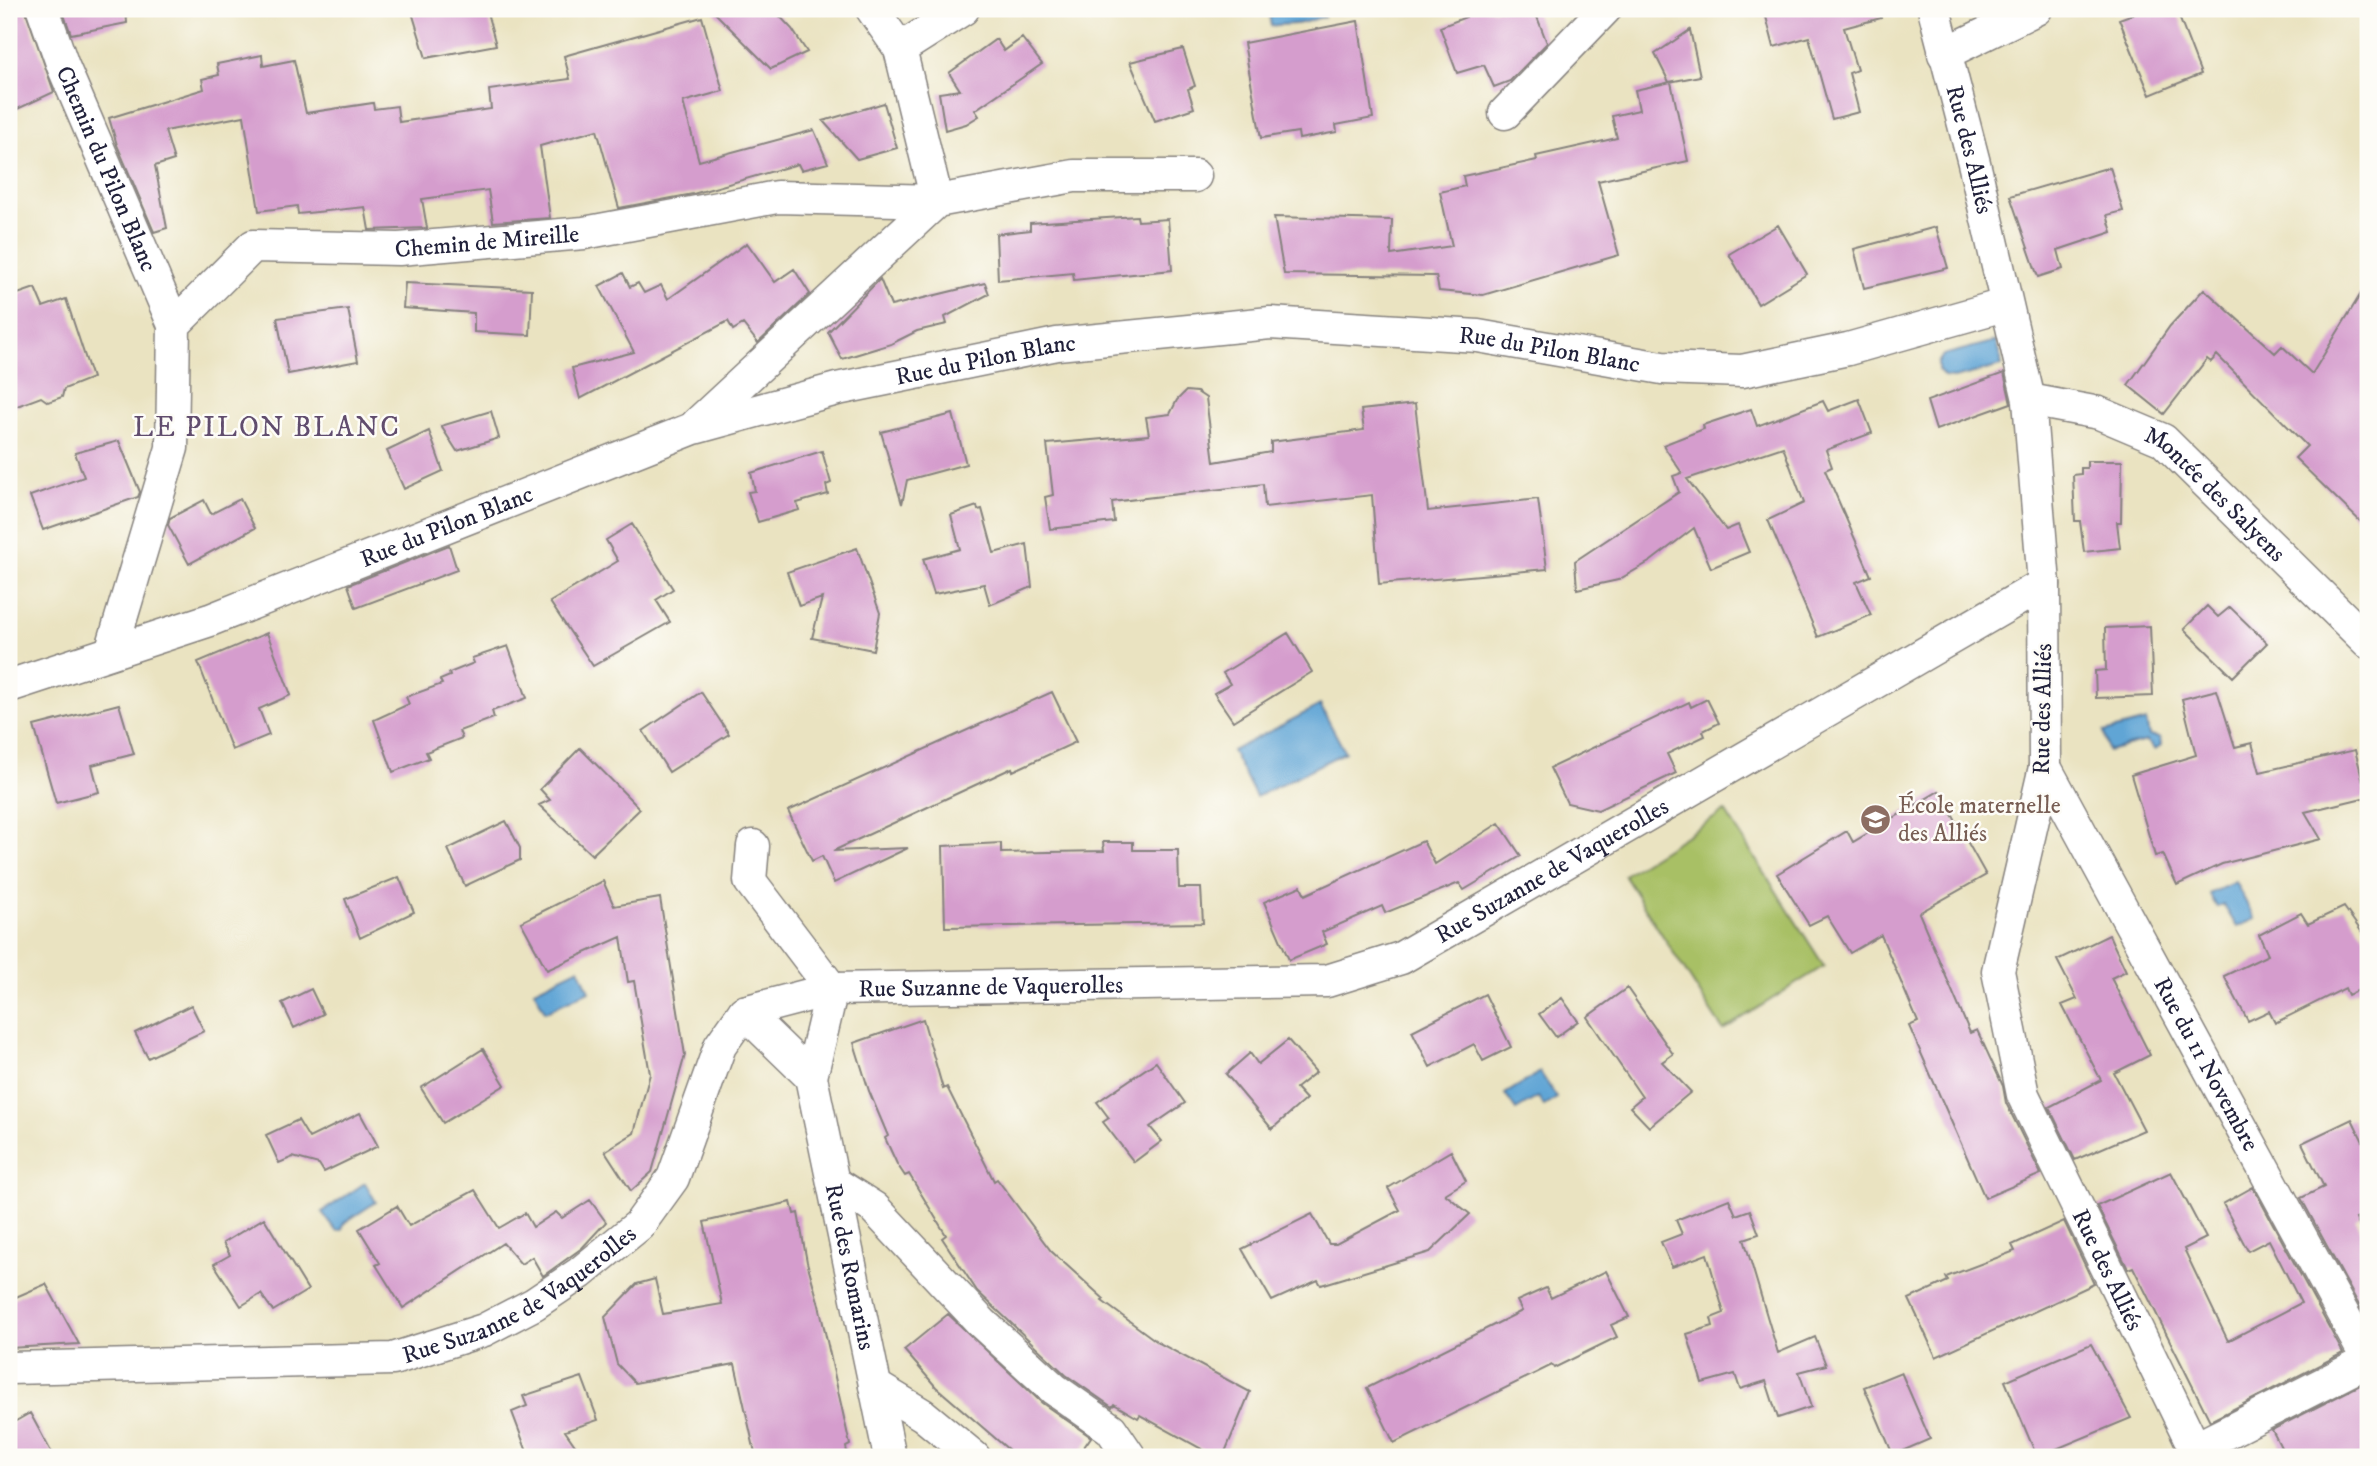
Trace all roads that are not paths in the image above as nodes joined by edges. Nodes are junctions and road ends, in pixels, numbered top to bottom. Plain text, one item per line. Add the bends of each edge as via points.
1 (43, 9) edge
2 (872, 9) edge
3 (963, 9) edge
4 (1605, 9) edge
5 (1934, 9) edge
6 (2036, 9) edge
7 (900, 49) junction
8 (1944, 54) junction
9 (1505, 113) dead end
10 (1195, 176) dead end
11 (937, 201) junction
12 (2004, 304) junction
13 (174, 325) junction
14 (2029, 400) junction
15 (694, 428) junction
16 (2044, 584) junction
17 (2368, 642) edge
18 (111, 652) junction
19 (9, 686) edge
20 (2045, 766) junction
21 (753, 846) dead end
22 (832, 989) junction
23 (744, 1012) junction
24 (811, 1076) junction
25 (833, 1182) junction
26 (2368, 1361) edge
27 (9, 1368) edge
28 (875, 1386) junction
29 (2197, 1453) edge
30 (890, 1457) edge
31 (974, 1457) edge
32 (1130, 1457) edge

1 - 13 street, Chemin du Pilon Blanc
2 - 7 street
3 - 7 street
4 - 9 street
5 - 8 street, Rue des Alliés
6 - 8 street
7 - 11 street
8 - 12 street, Rue des Alliés via 1974,163
10 - 11 street, Chemin de Mireille via 1074,176
11 - 13 street, Chemin de Mireille via 777,197 584,233 400,249 253,246
11 - 15 street
12 - 14 street, Rue des Alliés
12 - 15 street, Rue du Pilon Blanc via 1848,349 1742,371 1662,368 1478,336 1257,324 1057,344 837,389
13 - 18 street via 172,448
14 - 16 street, Rue des Alliés
14 - 17 street, Montée des Salyens via 2099,413 2163,440
15 - 18 street, Rue du Pilon Blanc via 223,615
16 - 20 street, Rue des Alliés
16 - 22 street, Rue Suzanne de Vaquerolles via 1401,958 1327,981
18 - 19 street, Rue du Pilon Blanc
20 - 26 street, Rue du 11 Novembre
20 - 29 street, Rue des Alliés via 1998,971 2023,1096
21 - 22 street via 750,881
22 - 23 street, Rue Suzanne de Vaquerolles
22 - 24 street
23 - 24 street
23 - 27 street, Rue Suzanne de Vaquerolles via 720,1046 673,1178 639,1225 580,1273 485,1330 393,1359
24 - 25 street, Rue des Romarins
25 - 28 street, Rue des Romarins
25 - 32 street via 874,1208 982,1323 1054,1389 1111,1429
26 - 29 street
28 - 30 street, Rue des Romarins
28 - 31 street via 923,1415

